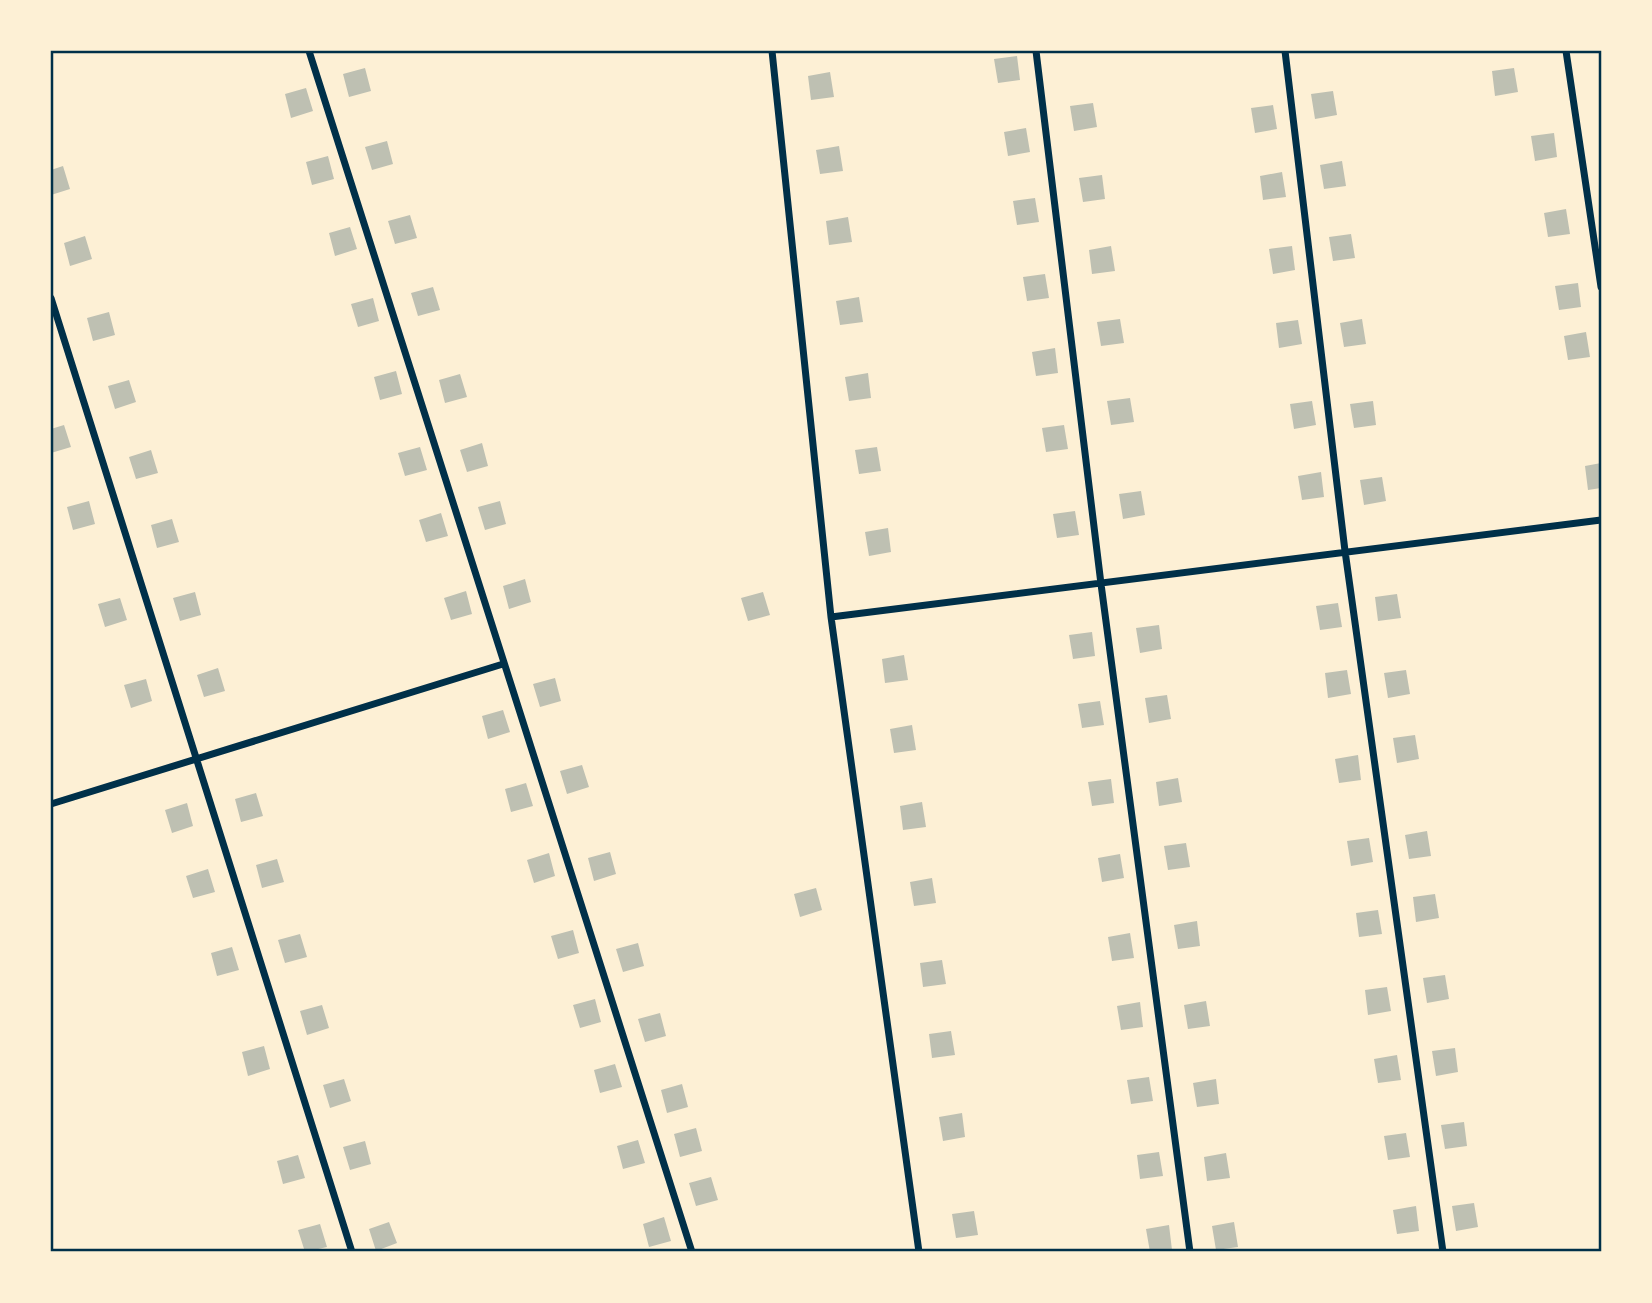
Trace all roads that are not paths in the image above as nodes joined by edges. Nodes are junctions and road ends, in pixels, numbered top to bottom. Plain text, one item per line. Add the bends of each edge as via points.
1 (309, 51) edge
2 (772, 51) edge
3 (1036, 51) edge
4 (1284, 51) edge
5 (1566, 51) edge
6 (1601, 287) edge
7 (51, 298) edge
8 (1601, 520) edge
9 (1345, 551) junction
10 (1101, 584) junction
11 (831, 617) junction
12 (502, 664) junction
13 (195, 759) junction
14 (51, 804) edge
15 (352, 1252) edge
16 (692, 1252) edge
17 (919, 1252) edge
18 (1189, 1252) edge
19 (1443, 1252) edge

1 - 12 street
2 - 11 street
3 - 10 street
4 - 9 street
5 - 6 street
7 - 13 street
8 - 9 street
9 - 10 street
9 - 19 street
10 - 11 street
10 - 18 street
11 - 17 street
12 - 13 street
12 - 16 street
13 - 14 street
13 - 15 street

